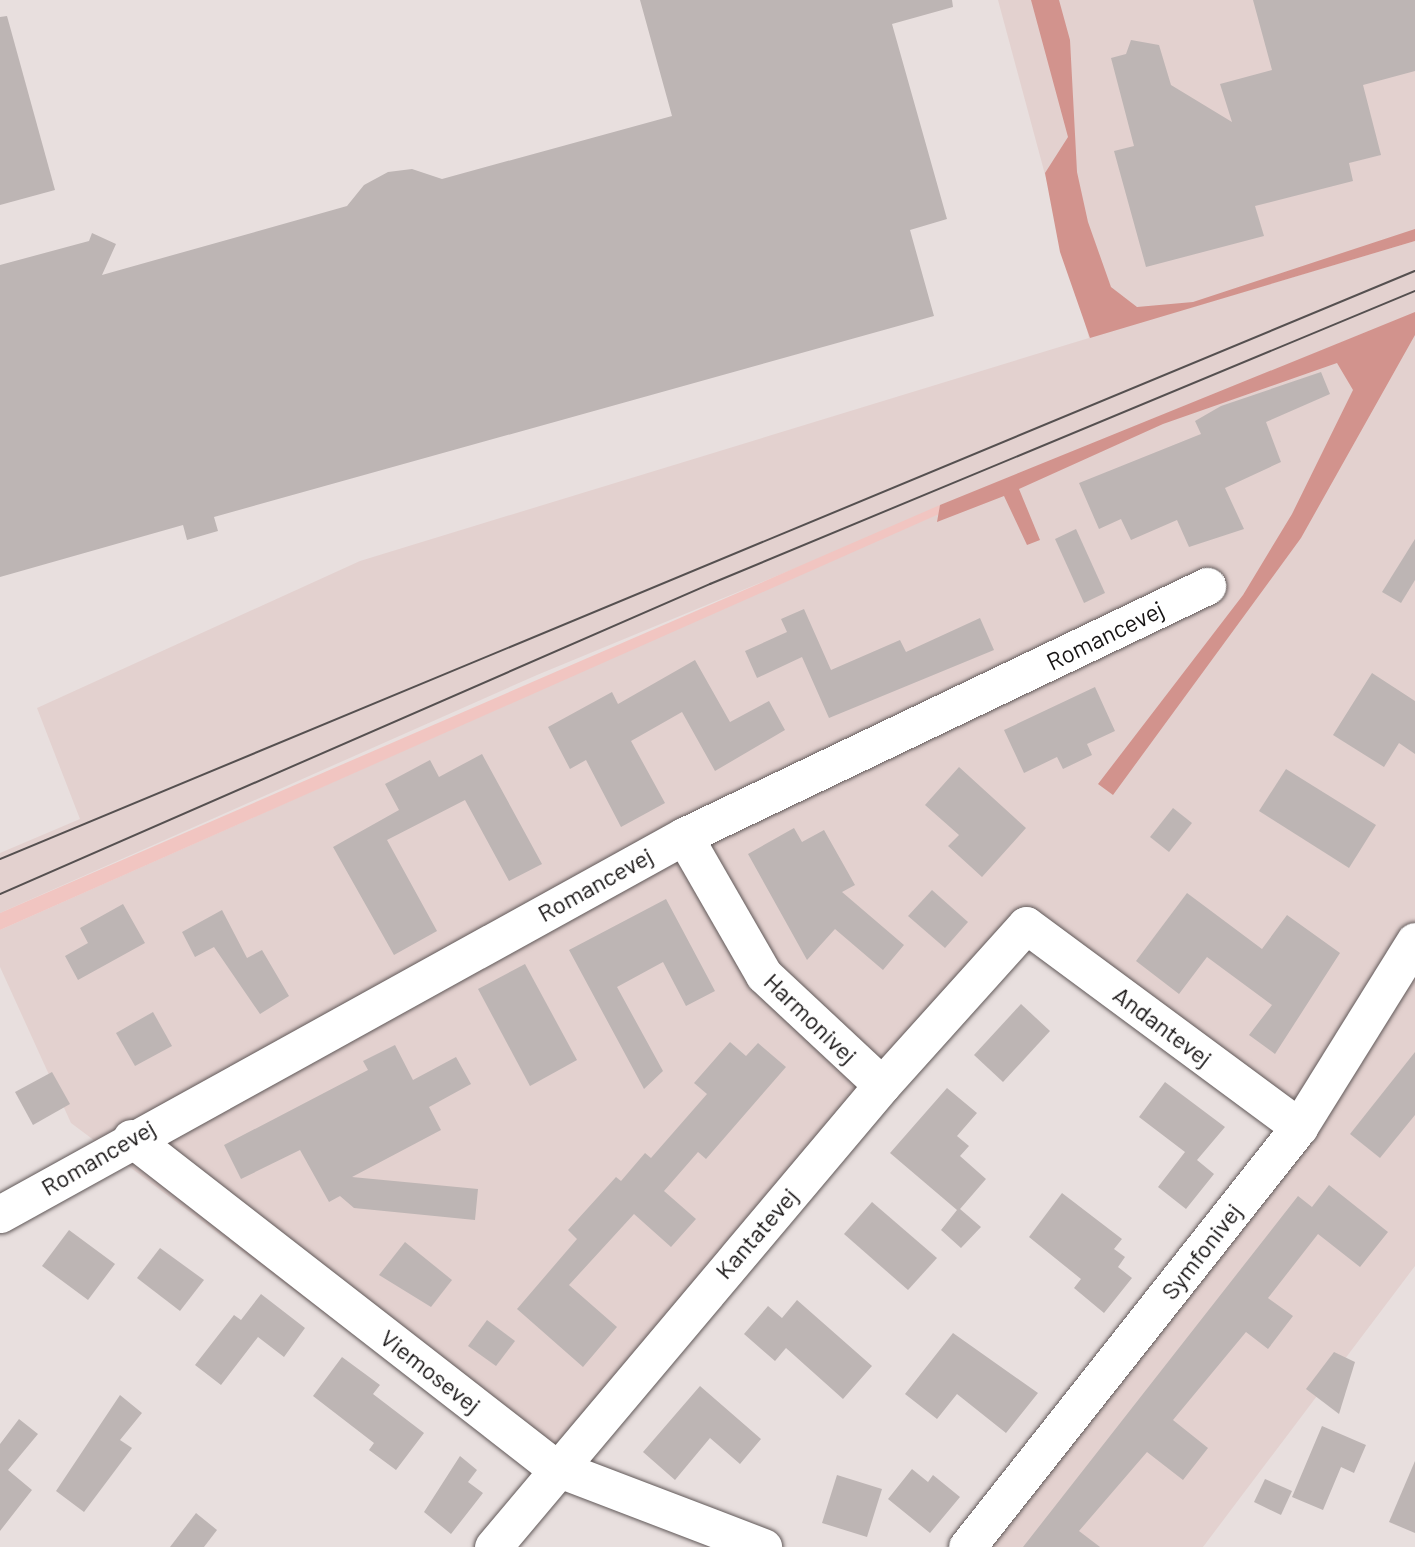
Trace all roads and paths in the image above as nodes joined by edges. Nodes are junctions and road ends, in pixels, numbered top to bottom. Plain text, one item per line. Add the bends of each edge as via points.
1 (1207, 586) dead end
2 (684, 836) junction
3 (1026, 925) joint
4 (1415, 941) edge
5 (882, 1085) junction
6 (1299, 1127) junction
7 (131, 1138) junction
8 (0, 1213) edge
9 (554, 1467) junction
10 (493, 1547) edge
11 (763, 1547) edge
12 (967, 1547) edge

1 - 2 street, Romancevej
2 - 5 street, Harmonivej via 764,975
2 - 7 street, Romancevej
3 - 5 street, Kantatevej
3 - 6 street, Andantevej
4 - 6 street, Symfonivej
5 - 9 street, Kantatevej
6 - 12 street, Symfonivej
7 - 8 street, Romancevej
7 - 9 street, Viemosevej
9 - 10 street, Kantatevej
9 - 11 street, Viemosevej

